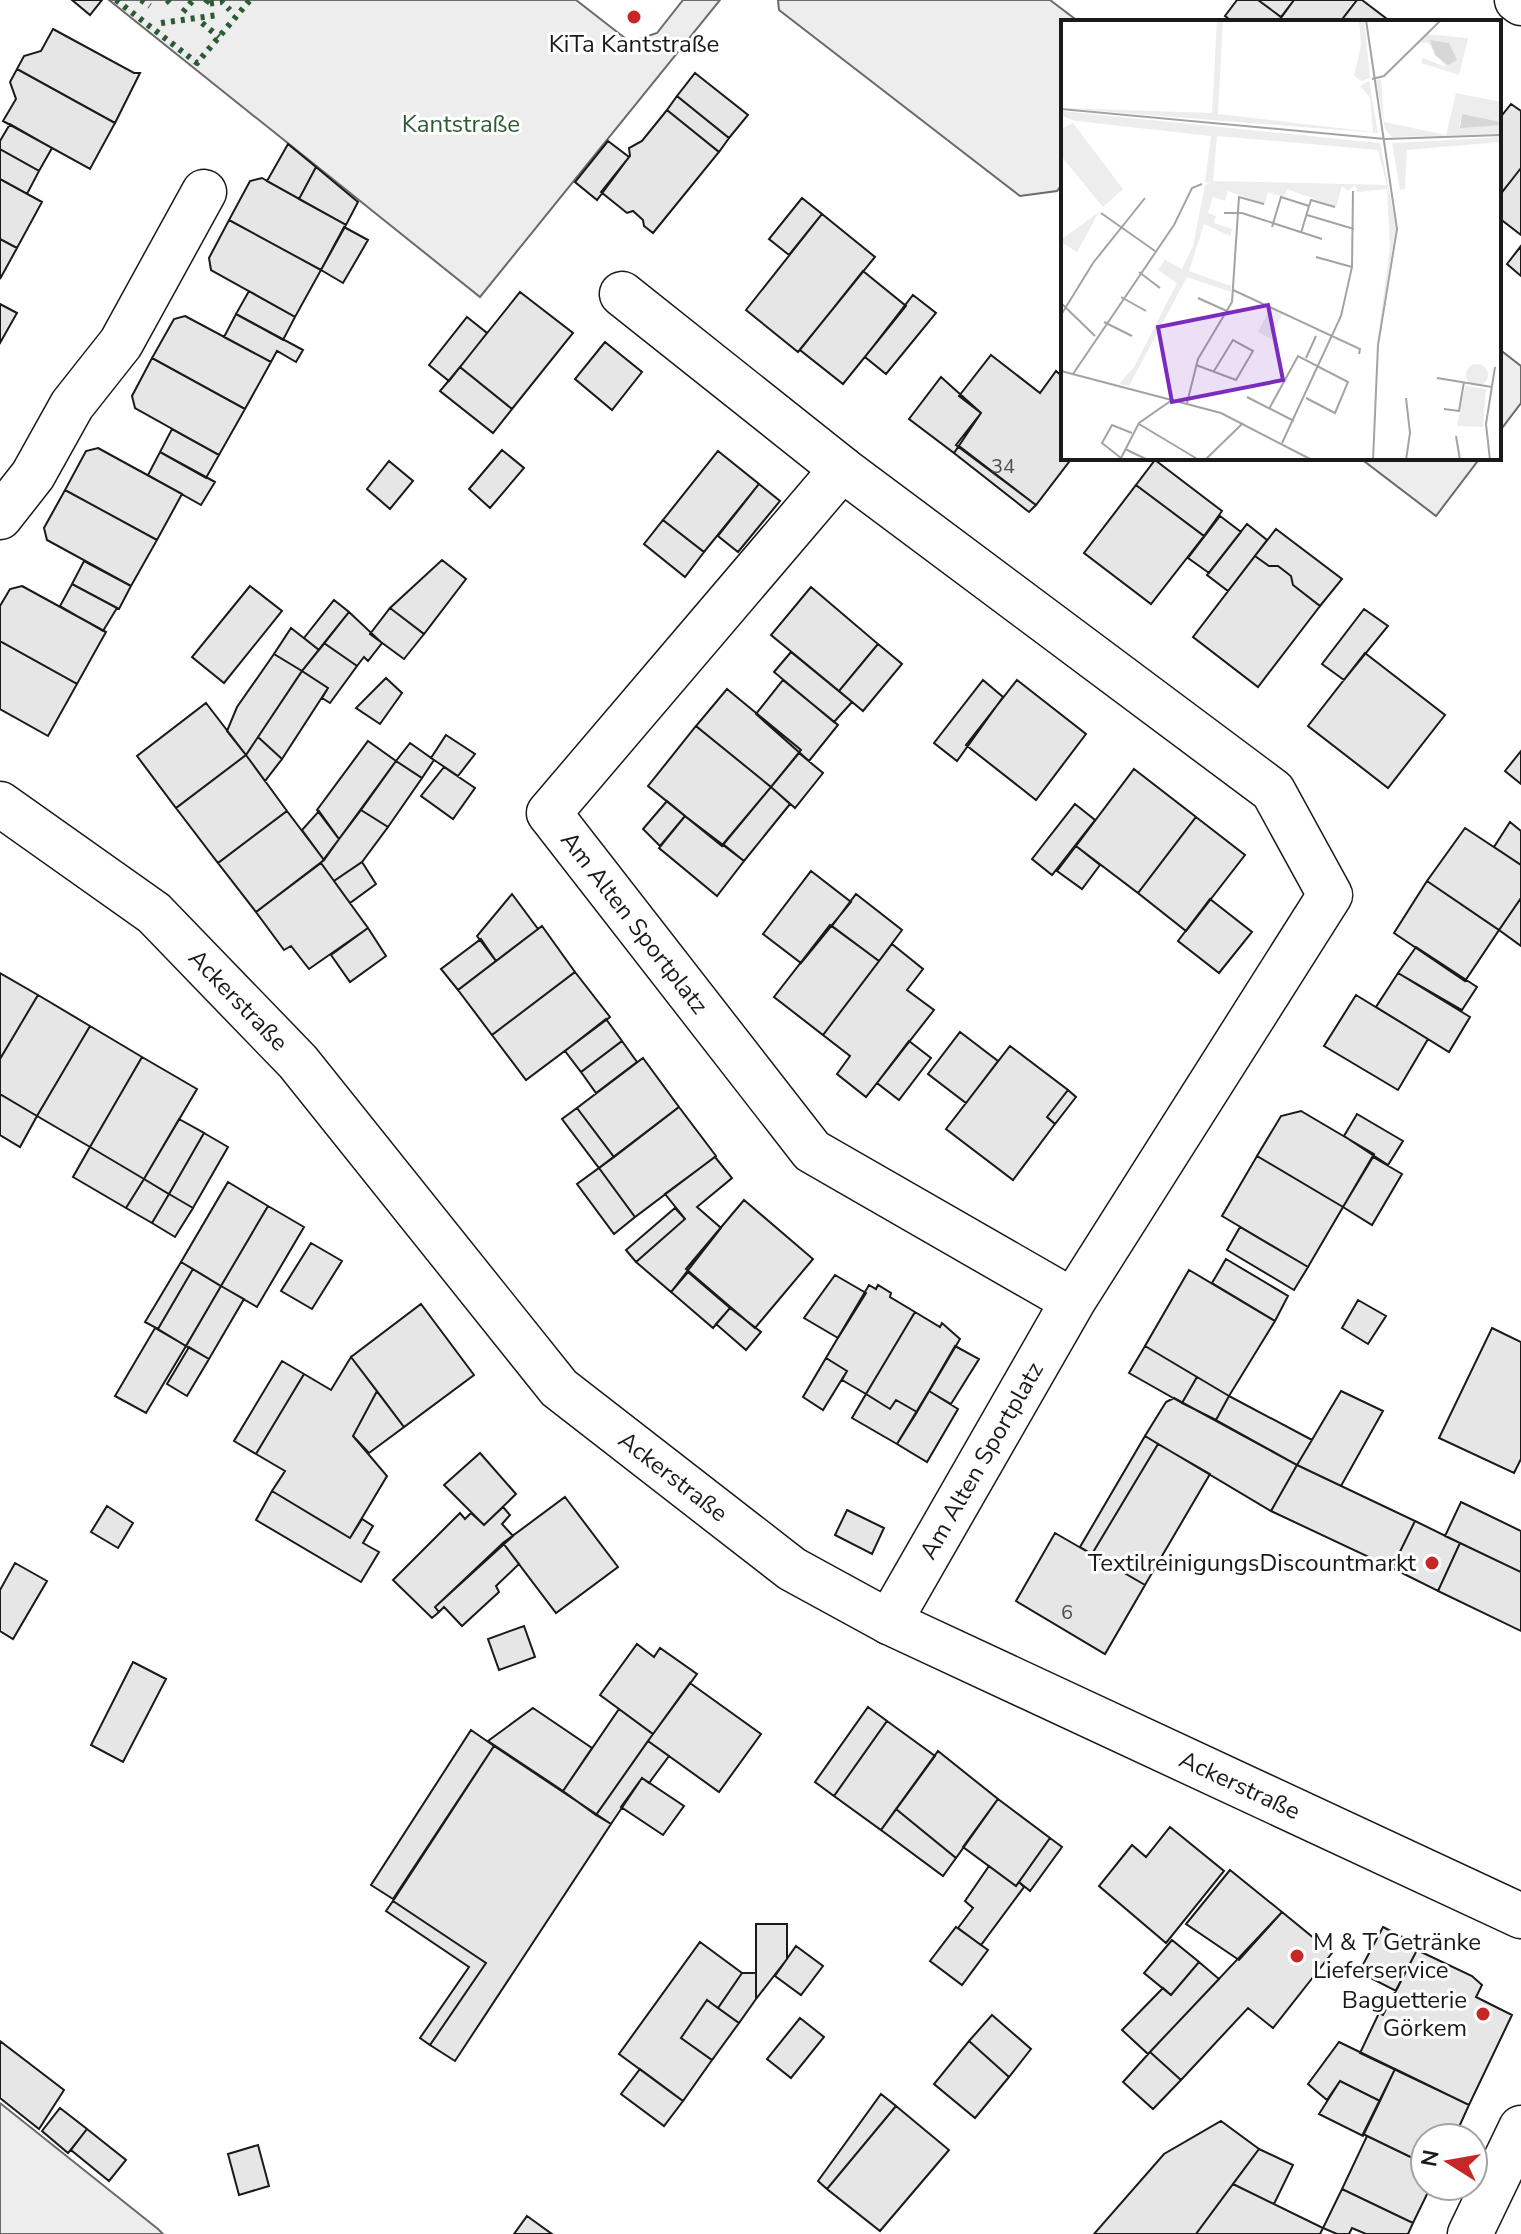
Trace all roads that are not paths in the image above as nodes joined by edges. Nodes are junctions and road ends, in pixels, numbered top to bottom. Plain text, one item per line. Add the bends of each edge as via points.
1 (204, 192) dead end
2 (622, 294) dead end
3 (842, 469) junction
4 (0, 517) edge
5 (0, 804) edge
6 (1073, 1301) junction
7 (889, 1622) junction
8 (1521, 1916) edge
9 (1521, 2128) edge
10 (1480, 2227) edge

1 - 4 street via 121,343 72,405 33,475
2 - 3 street, Am Alten Sportplatz
3 - 6 street, Am Alten Sportplatz via 1273,791 1330,895
3 - 6 street, Am Alten Sportplatz via 549,813 812,1151
5 - 7 street, Ackerstraße via 154,913 298,1062 559,1388 792,1569
6 - 7 street, Am Alten Sportplatz
7 - 8 street, Ackerstraße
9 - 10 street

